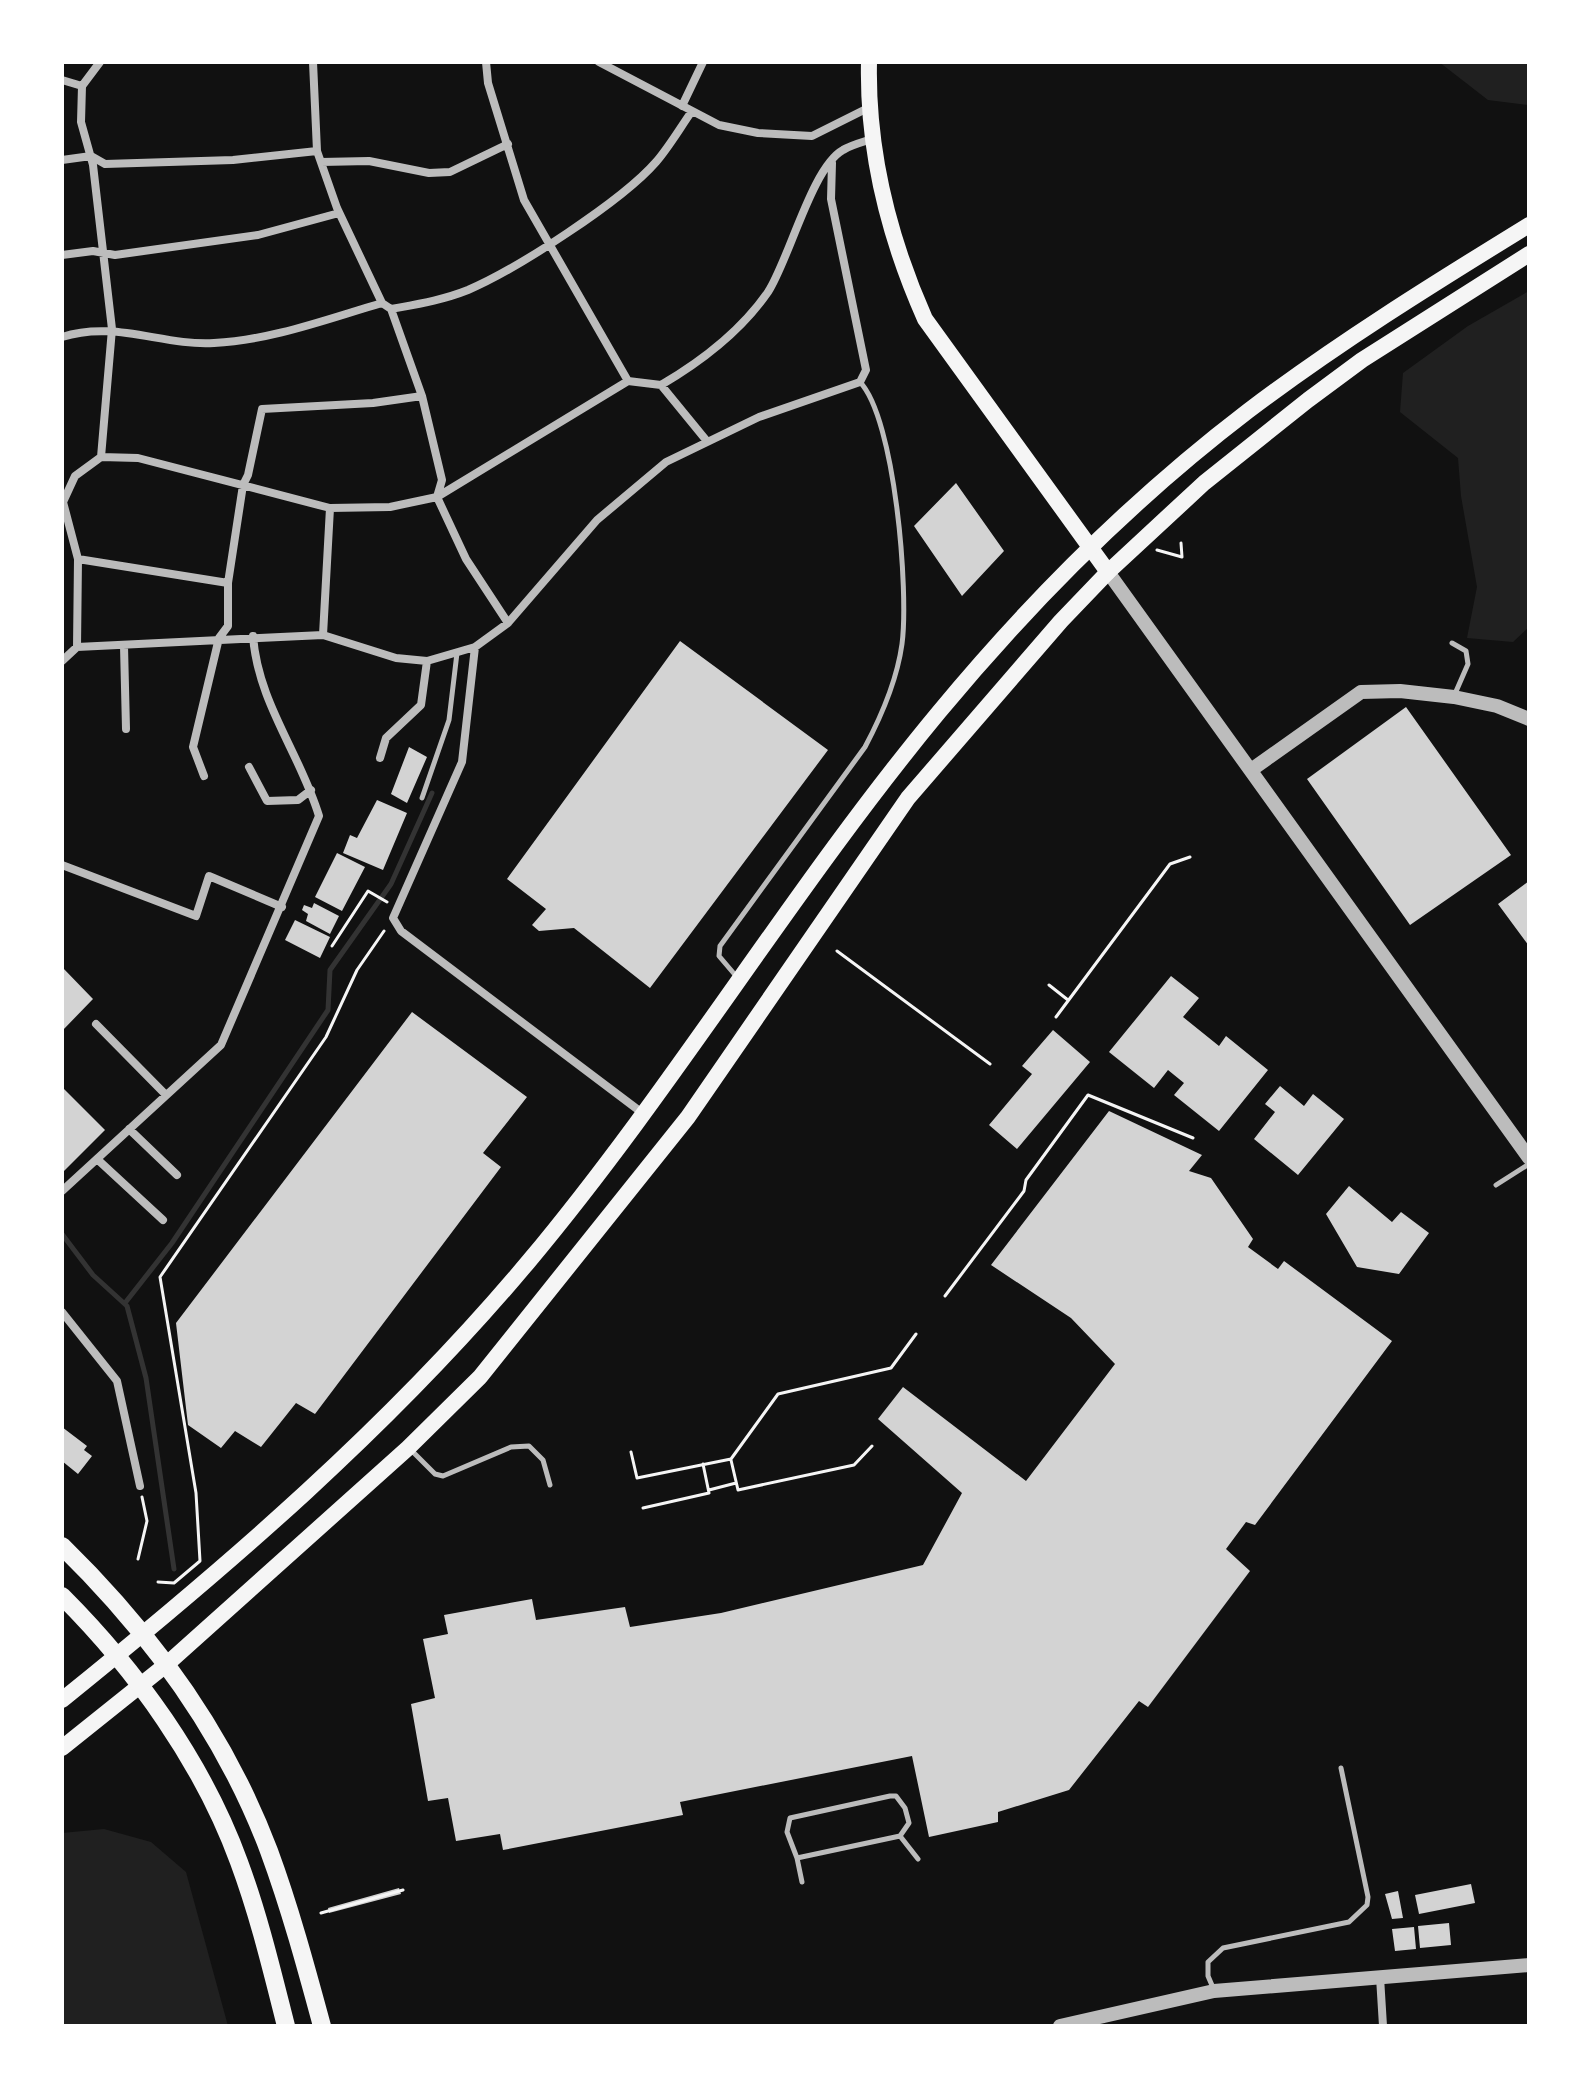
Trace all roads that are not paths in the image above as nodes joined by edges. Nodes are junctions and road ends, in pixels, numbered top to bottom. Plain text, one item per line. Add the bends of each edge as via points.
1 (100, 62) edge
2 (313, 62) edge
3 (486, 62) edge
4 (599, 62) edge
5 (703, 62) edge
6 (869, 62) edge
7 (62, 80) edge
8 (82, 86) junction
9 (682, 106) junction
10 (868, 108) junction
11 (692, 111) junction
12 (872, 139) junction
13 (508, 144) junction
14 (317, 151) junction
15 (91, 156) junction
16 (62, 160) edge
17 (832, 160) junction
18 (321, 162) junction
19 (339, 213) junction
20 (1529, 225) edge
21 (550, 243) junction
22 (104, 254) junction
23 (1529, 254) edge
24 (62, 255) edge
25 (382, 303) junction
26 (391, 309) junction
27 (112, 329) junction
28 (62, 337) edge
29 (628, 381) junction
30 (860, 382) junction
31 (661, 385) junction
32 (422, 396) junction
33 (706, 440) junction
34 (101, 457) junction
35 (243, 485) junction
36 (437, 497) junction
37 (62, 502) edge
38 (330, 508) junction
39 (1091, 548) junction
40 (78, 559) junction
41 (1108, 572) junction
42 (228, 583) junction
43 (508, 623) junction
44 (323, 635) junction
45 (253, 636) junction
46 (219, 638) junction
47 (1452, 643) dead end
48 (124, 646) junction
49 (77, 647) junction
50 (475, 647) junction
51 (458, 652) junction
52 (62, 661) edge
53 (427, 661) junction
54 (1454, 697) junction
55 (1529, 719) edge
56 (126, 729) dead end
57 (380, 758) dead end
58 (249, 767) dead end
59 (1251, 770) junction
60 (204, 776) dead end
61 (311, 790) junction
62 (422, 798) dead end
63 (62, 865) edge
64 (282, 907) junction
65 (740, 979) junction
66 (96, 1024) dead end
67 (166, 1095) junction
68 (645, 1115) junction
69 (129, 1129) junction
70 (97, 1159) junction
71 (1529, 1161) edge
72 (177, 1175) dead end
73 (1496, 1185) dead end
74 (62, 1191) edge
75 (163, 1220) dead end
76 (62, 1312) edge
77 (408, 1448) junction
78 (550, 1485) dead end
79 (140, 1486) road end
80 (62, 1546) edge
81 (62, 1596) edge
82 (145, 1633) junction
83 (116, 1657) junction
84 (167, 1664) junction
85 (140, 1686) junction
86 (62, 1700) edge
87 (62, 1748) edge
88 (1341, 1768) dead end
89 (900, 1836) junction
90 (797, 1858) junction
91 (918, 1859) dead end
92 (802, 1882) dead end
93 (1529, 1965) edge
94 (1380, 1977) junction
95 (1214, 1991) junction
96 (1066, 2025) edge
97 (286, 2026) edge
98 (322, 2026) edge
99 (1383, 2026) edge

1 - 8 street
2 - 14 street
3 - 13 street
4 - 9 street
5 - 9 street
6 - 10 main road
7 - 8 street
8 - 15 street via 81,122
9 - 11 street
10 - 11 street via 812,136 719,125
10 - 12 main road
11 - 21 street via 656,162 628,189
12 - 17 street
12 - 39 main road via 898,247 925,319
13 - 18 street via 450,172 369,161
13 - 21 street via 524,200
14 - 15 street via 105,164
14 - 18 street
15 - 16 street
15 - 22 street
17 - 30 street via 833,214 866,370
17 - 31 street via 770,288 753,312 723,342
18 - 19 street
19 - 22 street via 258,235
19 - 25 street
20 - 39 main road via 1311,365 1245,414
21 - 26 street via 471,289
21 - 29 street
22 - 24 street
22 - 27 street
23 - 41 main road via 1362,360 1251,445
25 - 26 street
25 - 27 street via 265,338 210,343
26 - 32 street
27 - 28 street
27 - 34 street
29 - 31 street
29 - 36 street
30 - 33 street
30 - 65 lane via 871,394 890,469 904,588 902,645 880,719 865,747 720,946 719,956
31 - 33 street
32 - 35 street via 262,409
32 - 36 street via 442,480
33 - 43 street via 666,462 597,520
34 - 35 street via 138,458
34 - 37 street via 75,476
35 - 38 street
35 - 42 street
36 - 38 street via 390,507
36 - 43 street via 466,559
37 - 40 street
38 - 44 street
39 - 41 main road
39 - 65 main road via 942,708 811,877
40 - 42 street
40 - 49 street
41 - 59 street
41 - 77 main road via 908,798 643,1176 480,1377
42 - 46 street via 228,626
43 - 50 street
44 - 45 street
44 - 53 street via 396,658
45 - 46 street
45 - 61 street via 263,693
46 - 48 street
46 - 60 street via 193,747
47 - 54 lane via 1466,651 1468,664
48 - 49 street
48 - 56 street
49 - 52 street
50 - 51 street
50 - 68 street via 462,762 393,918 401,931
51 - 53 street
51 - 62 lane via 449,720
53 - 57 street via 421,705 386,738
54 - 55 street
54 - 59 street via 1361,692
58 - 61 street via 267,801 298,800
59 - 71 street
61 - 64 street via 319,816
63 - 64 street via 196,916 209,876
64 - 67 street via 221,1045
65 - 68 main road
66 - 67 street
67 - 69 street
68 - 82 main road via 527,1264 414,1388
69 - 70 street
69 - 72 street
70 - 74 street
70 - 75 street
71 - 73 lane
76 - 79 street via 117,1381
77 - 78 lane via 443,1476 511,1447 529,1446 543,1460
77 - 84 main road
80 - 82 highway
81 - 83 highway
82 - 83 main road
82 - 84 highway
83 - 85 highway
83 - 86 main road
84 - 85 main road
84 - 98 highway via 232,1770 268,1848
85 - 87 main road
85 - 97 highway via 206,1789 239,1860
88 - 95 lane via 1367,1905 1349,1922 1223,1948 1208,1962
89 - 90 lane
89 - 90 lane via 909,1823 896,1796 797,1814 790,1818 787,1832
89 - 91 lane
90 - 92 lane
93 - 94 street
94 - 95 street
94 - 99 street
95 - 96 street

